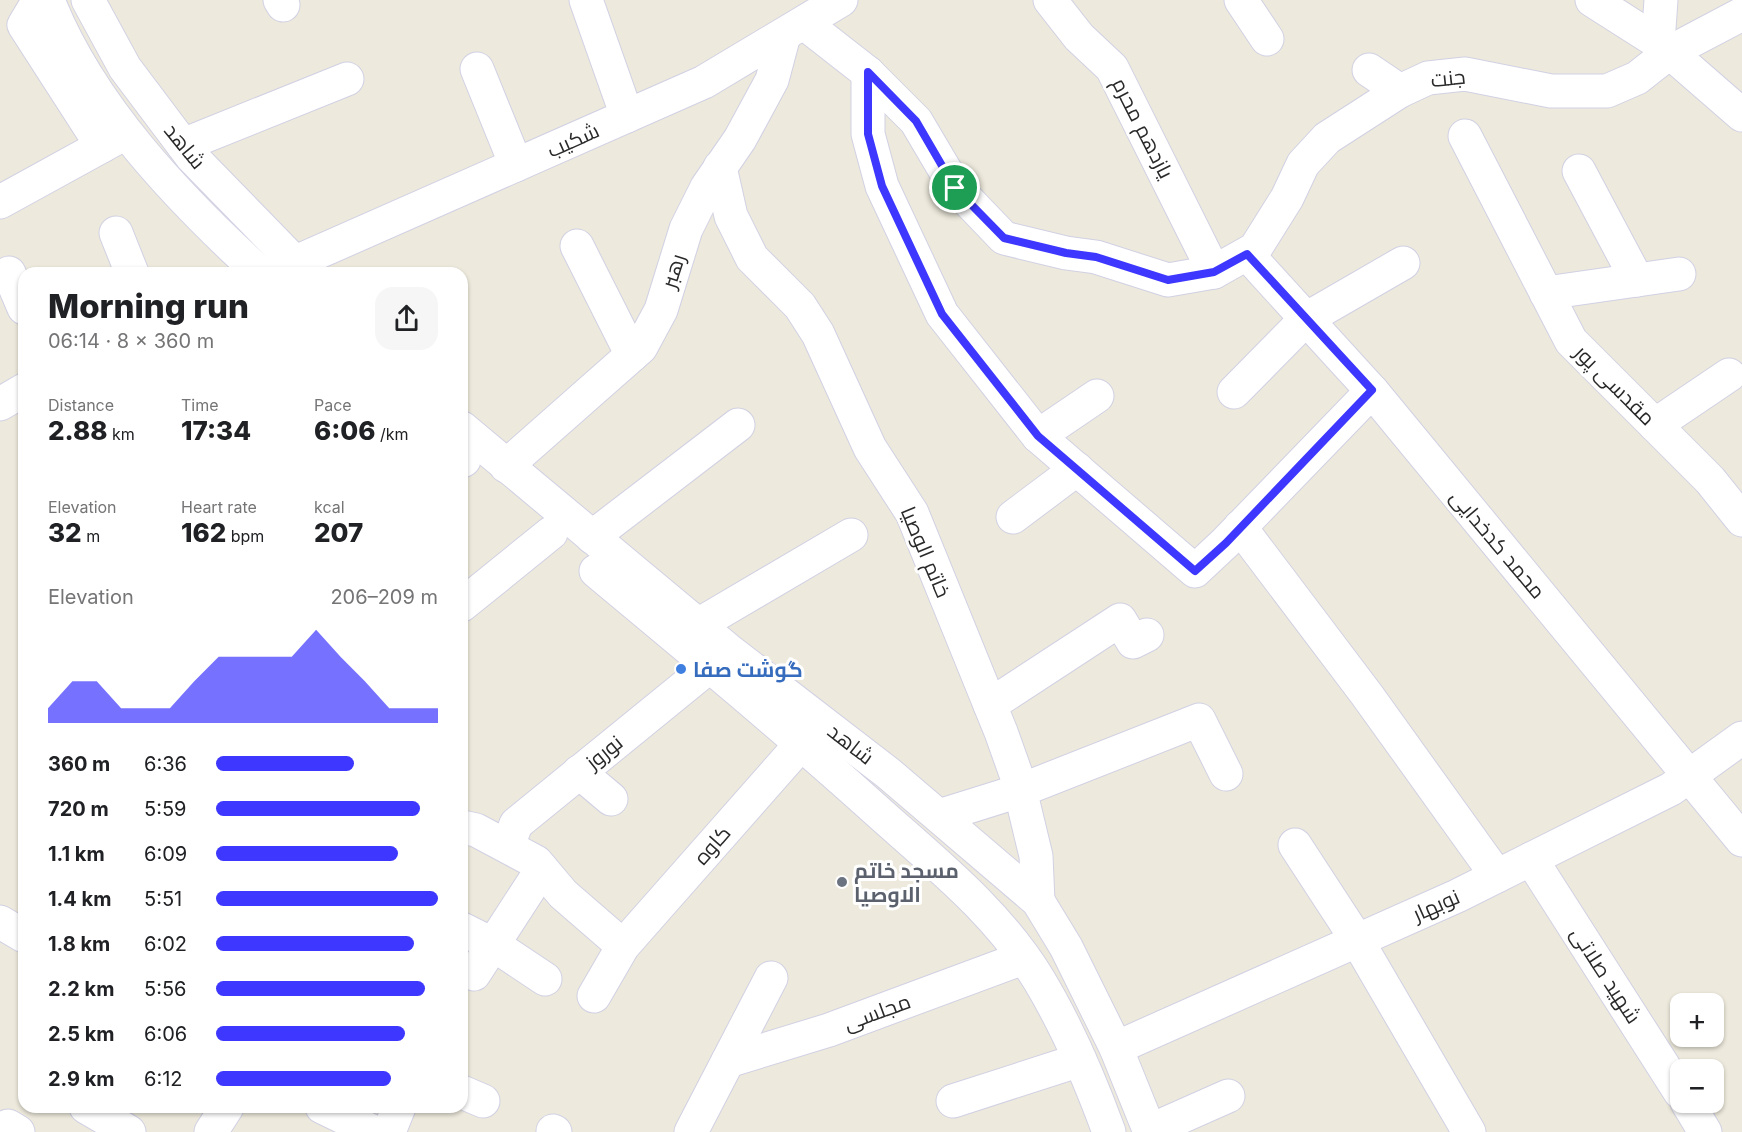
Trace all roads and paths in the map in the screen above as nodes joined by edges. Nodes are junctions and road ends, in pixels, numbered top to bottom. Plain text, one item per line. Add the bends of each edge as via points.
1 (39, 0) edge
2 (48, 0) edge
3 (88, 0) edge
4 (586, 0) edge
5 (841, 0) edge
6 (1050, 0) edge
7 (1241, 0) edge
8 (1592, 0) edge
9 (1660, 0) edge
10 (1742, 14) edge
11 (800, 19) edge
12 (1267, 39) dead end
13 (1664, 47) junction
14 (477, 69) dead end
15 (1369, 70) dead end
16 (868, 72) junction
17 (347, 80) dead end
18 (1400, 91) junction
19 (1742, 115) edge
20 (627, 116) junction
21 (1465, 136) dead end
22 (115, 139) junction
23 (183, 145) junction
24 (516, 165) junction
25 (720, 167) junction
26 (1579, 171) dead end
27 (0, 202) edge
28 (116, 233) dead end
29 (577, 246) dead end
30 (1251, 252) junction
31 (1403, 263) dead end
32 (130, 267) edge
33 (253, 267) edge
34 (287, 267) edge
35 (296, 267) edge
36 (1214, 272) junction
37 (9, 273) dead end
38 (1679, 274) dead end
39 (1637, 280) junction
40 (1546, 293) junction
41 (18, 294) edge
42 (1306, 318) junction
43 (632, 355) junction
44 (1729, 375) dead end
45 (1372, 390) junction
46 (1234, 392) dead end
47 (1097, 396) dead end
48 (738, 425) dead end
49 (1655, 425) junction
50 (468, 433) edge
51 (1038, 436) junction
52 (468, 464) edge
53 (506, 466) junction
54 (1077, 469) junction
55 (1737, 504) edge
56 (1013, 517) dead end
57 (1240, 527) junction
58 (551, 534) junction
59 (851, 535) dead end
60 (592, 537) junction
61 (468, 600) edge
62 (698, 625) junction
63 (1147, 635) dead end
64 (710, 666) junction
65 (990, 705) junction
66 (1742, 738) edge
67 (801, 744) junction
68 (579, 772) junction
69 (1226, 774) dead end
70 (1689, 777) junction
71 (1019, 791) junction
72 (611, 799) dead end
73 (939, 816) junction
74 (468, 828) edge
75 (1742, 840) edge
76 (1295, 845) dead end
77 (508, 846) junction
78 (1531, 859) junction
79 (542, 869) junction
80 (1497, 876) junction
81 (1038, 901) junction
82 (0, 922) edge
83 (18, 932) edge
84 (468, 932) edge
85 (1358, 940) junction
86 (494, 945) junction
87 (623, 946) junction
88 (1023, 958) junction
89 (474, 974) dead end
90 (771, 978) dead end
91 (545, 979) dead end
92 (594, 996) dead end
93 (1116, 1048) junction
94 (729, 1060) junction
95 (1080, 1060) junction
96 (1670, 1076) edge
97 (1228, 1096) dead end
98 (953, 1101) dead end
99 (96, 1113) edge
100 (223, 1113) edge
101 (334, 1113) edge
102 (397, 1113) edge
103 (1694, 1113) edge
104 (129, 1132) edge
105 (211, 1132) edge
106 (374, 1132) edge
107 (389, 1132) edge
108 (691, 1132) edge
109 (1109, 1132) edge
110 (1149, 1132) edge
111 (1469, 1132) edge
112 (1706, 1132) edge

1 - 22 street via 24,25
2 - 22 street, شاهد
3 - 23 street, شاهد via 125,68
4 - 20 street
5 - 11 street, شکیب
6 - 36 street, یازدهم محرم via 1079,37 1112,68
7 - 12 street
8 - 13 street
9 - 13 street
10 - 13 street, جنت
11 - 16 street
11 - 20 street, شکیب via 704,82
11 - 25 street, رهبر via 772,80
13 - 18 street, جنت via 1637,78 1607,91 1551,92 1465,74 1428,78
13 - 19 street
14 - 24 street
15 - 18 street
16 - 36 street via 916,121 955,188 1004,238 1096,257 1168,280
16 - 51 street via 868,134 882,186 942,314
17 - 23 street
18 - 30 street, جنت via 1327,138 1303,164 1287,198
20 - 24 street, شکیب
21 - 40 street, مقدسی پور
22 - 27 street
22 - 33 street, شاهد via 151,162 213,230
23 - 34 street, شاهد
24 - 35 street, شکیب
25 - 43 street, رهبر via 686,230 661,310 641,347
25 - 65 street, خاتم الوصیا via 731,216 752,258 800,306 818,334 870,448 912,513
26 - 39 street
28 - 32 street
29 - 43 street
30 - 36 street
30 - 42 street, محمد کدخدایی
31 - 42 street
37 - 41 street
38 - 39 street
39 - 40 street
40 - 49 street, مقدسی پور via 1571,341
42 - 45 street, محمد کدخدایی
42 - 46 street
43 - 53 street, رهبر
44 - 49 street
45 - 57 street
45 - 70 street, محمد کدخدایی
47 - 51 street
48 - 60 street
49 - 55 street, مقدسی پور
50 - 53 street, شاهد
51 - 54 street
52 - 58 street, شاهد
53 - 60 street, شاهد
54 - 56 street
54 - 57 street via 1195,571
57 - 80 street
58 - 61 street
58 - 64 street, شاهد
59 - 62 street
60 - 62 street, شاهد
62 - 73 street, شاهد
63 - 65 street via 1133,642 1120,620
64 - 67 street, شاهد
64 - 68 street, نوروز
65 - 71 street, خاتم الوصیا
66 - 70 street, نوبهار
67 - 87 street, کاوه
67 - 88 street, شاهد via 963,885
68 - 72 street
68 - 77 street, نوروز via 516,824
69 - 71 street via 1199,720
70 - 75 street, محمد کدخدایی
70 - 78 street, نوبهار
71 - 73 street
71 - 81 street, خاتم الوصیا via 1036,856
73 - 81 street, شاهد
74 - 77 street
76 - 85 street
77 - 79 street
78 - 80 street, نوبهار
78 - 96 street, شهید صلاتی
79 - 86 street
79 - 87 street via 563,894
80 - 85 street, نوبهار
81 - 93 street, شاهد via 1066,947
82 - 83 street
84 - 86 street
85 - 93 street, نوبهار
85 - 111 street
86 - 89 street
86 - 91 street
87 - 92 street, کاوه
88 - 94 street, مجلسی via 829,1030
88 - 95 street, شاهد
90 - 94 street
93 - 110 street, شاهد
94 - 108 street
95 - 98 street
95 - 109 street, شاهد
97 - 110 street
99 - 104 street
100 - 105 street
101 - 106 street
102 - 107 street
103 - 112 street

